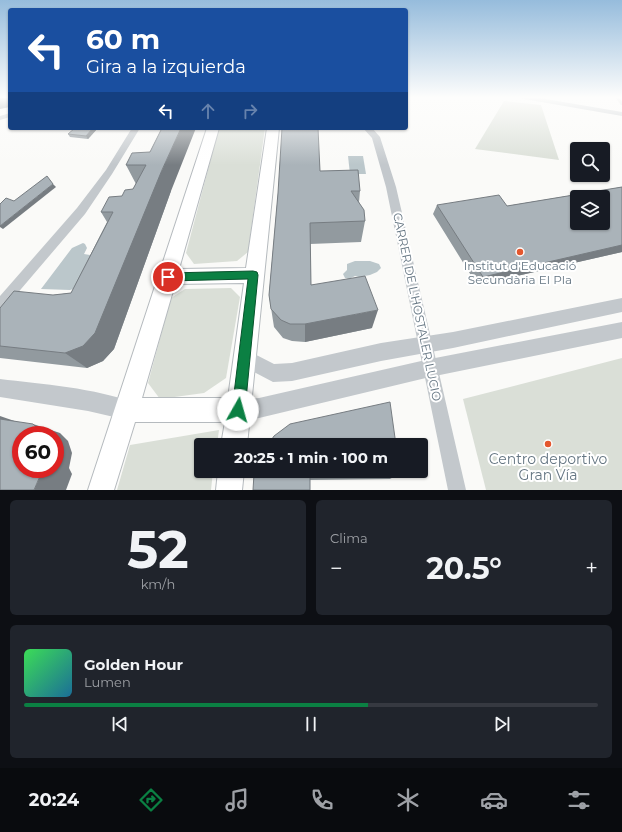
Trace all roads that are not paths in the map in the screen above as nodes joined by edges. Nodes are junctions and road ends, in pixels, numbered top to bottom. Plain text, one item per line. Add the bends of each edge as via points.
1 (135, 130) edge
2 (212, 130) edge
3 (272, 130) edge
4 (369, 130) edge
5 (253, 275) junction
6 (168, 277) junction
7 (0, 305) edge
8 (622, 305) edge
9 (622, 330) edge
10 (424, 345) junction
11 (245, 358) junction
12 (430, 368) junction
13 (0, 388) edge
14 (127, 410) junction
15 (238, 410) junction
16 (235, 438) edge
17 (230, 478) edge
18 (101, 490) edge
19 (229, 490) edge
20 (457, 490) edge

1 - 7 street via 81,211
2 - 6 main road
3 - 5 main road
4 - 10 street, CARRER DE L'HOSTALER LUCIO via 376,137 391,187
5 - 6 main road
5 - 11 main road
6 - 14 main road
8 - 10 street
9 - 12 street
10 - 11 street via 292,372 272,373
10 - 12 street, CARRER DE L'HOSTALER LUCIO
11 - 15 main road
12 - 15 street via 259,408
12 - 20 street, CARRER DE L'HOSTALER LUCIO
13 - 14 street via 88,401
14 - 15 main road
14 - 18 main road
15 - 16 main road
17 - 19 main road

